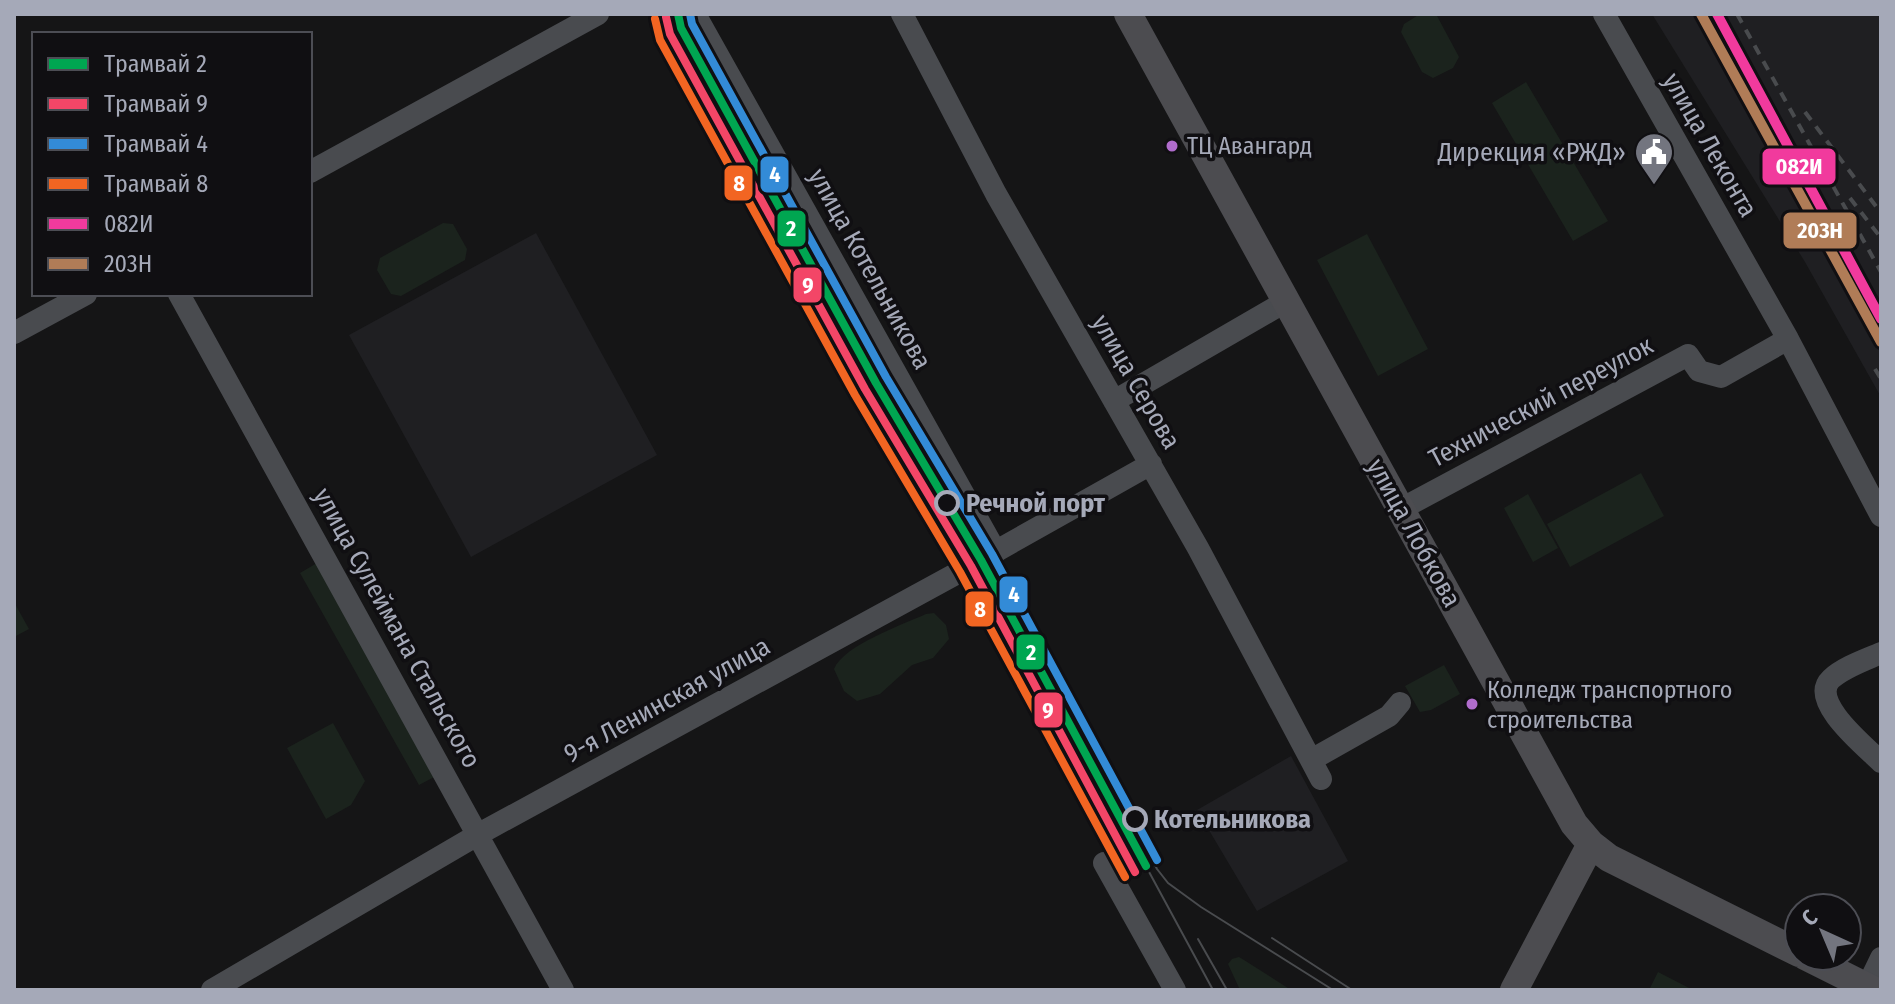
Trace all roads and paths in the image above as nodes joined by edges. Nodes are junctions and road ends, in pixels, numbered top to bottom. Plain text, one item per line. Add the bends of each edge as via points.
1 (598, 14) edge
2 (695, 14) edge
3 (902, 14) edge
4 (1128, 14) edge
5 (1604, 14) edge
6 (312, 171) edge
7 (82, 296) edge
8 (180, 296) edge
9 (1285, 302) junction
10 (14, 333) edge
11 (1788, 339) junction
12 (1114, 401) junction
13 (1151, 464) junction
14 (1401, 509) junction
15 (1881, 516) edge
16 (996, 552) junction
17 (1881, 653) edge
18 (1400, 703) dead end
19 (1881, 762) edge
20 (479, 834) junction
21 (1591, 844) junction
22 (1104, 863) dead end
23 (1783, 945) edge
24 (1881, 958) edge
25 (1838, 972) edge
26 (1870, 988) edge
27 (212, 990) edge
28 (563, 990) edge
29 (1175, 990) edge
30 (1514, 990) edge

1 - 6 street
2 - 16 street, улица Котельникова
3 - 12 street, улица Серова via 996,194
4 - 9 main road, улица Лобкова
5 - 11 street, улица Леконта
7 - 10 street
8 - 20 street, улица Сулеймана Стальского
9 - 12 street
9 - 14 main road, улица Лобкова
11 - 14 street, Технический переулок via 1721,377 1699,371 1688,355
11 - 15 street, улица Леконта
12 - 13 street, улица Серова
13 - 16 street, 9-я Ленинская улица
13 - 18 street, улица Серова via 1316,769
14 - 21 main road, улица Лобкова via 1556,793
16 - 20 street, 9-я Ленинская улица
17 - 19 street via 1843,671 1825,691 1828,706
20 - 27 street, 9-я Ленинская улица
20 - 28 street, улица Сулеймана Стальского
21 - 23 main road, улица Лобкова via 1631,870
21 - 30 main road
22 - 29 street
24 - 26 street
25 - 26 main road

